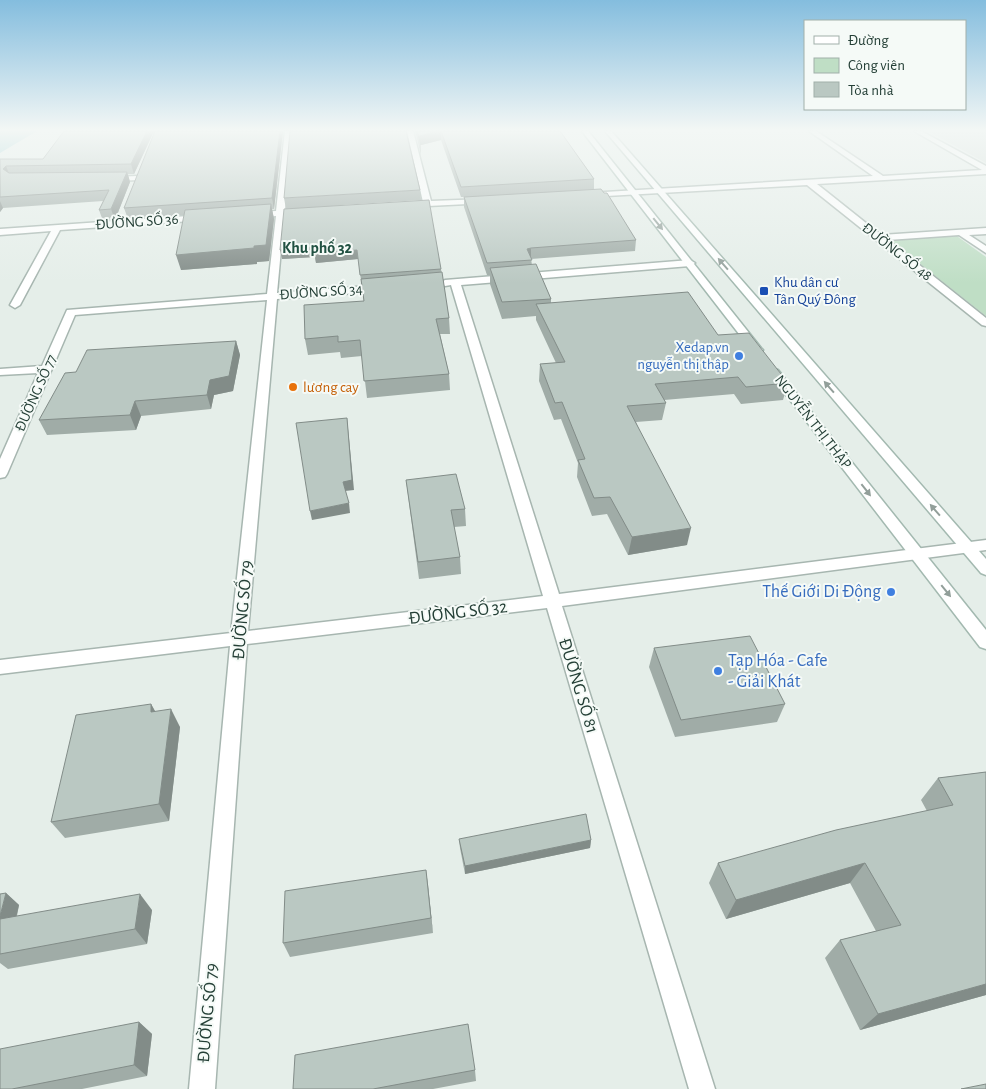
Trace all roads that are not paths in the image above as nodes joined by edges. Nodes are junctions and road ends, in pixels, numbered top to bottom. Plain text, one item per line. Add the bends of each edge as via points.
1 (136, 182) edge
2 (283, 182) edge
3 (423, 182) edge
4 (624, 182) edge
5 (651, 182) edge
6 (809, 182) junction
7 (812, 182) edge
8 (134, 187) edge
9 (658, 190) junction
10 (632, 192) junction
11 (582, 195) edge
12 (496, 200) edge
13 (428, 204) junction
14 (398, 206) edge
15 (310, 212) edge
16 (124, 214) edge
17 (280, 214) junction
18 (240, 216) edge
19 (210, 218) edge
20 (120, 223) junction
21 (58, 227) junction
22 (986, 231) edge
23 (0, 232) edge
24 (961, 233) junction
25 (880, 238) junction
26 (986, 250) edge
27 (690, 263) junction
28 (455, 282) junction
29 (435, 283) edge
30 (396, 286) edge
31 (273, 296) junction
32 (15, 305) dead end
33 (71, 312) joint
34 (986, 323) edge
35 (46, 369) junction
36 (0, 372) edge
37 (0, 474) edge
38 (986, 545) edge
39 (967, 547) junction
40 (915, 553) junction
41 (986, 568) edge
42 (552, 601) junction
43 (240, 640) junction
44 (986, 642) edge
45 (0, 667) edge
46 (202, 1089) edge
47 (702, 1089) edge

1 - 8 street
2 - 17 street, ĐƯỜNG SỐ 79
3 - 13 street
4 - 10 street, NGUYỄN THỊ THẬP
5 - 9 street, NGUYỄN THỊ THẬP
6 - 7 street
6 - 9 street
6 - 25 street, ĐƯỜNG SỐ 48
9 - 10 street
39 -> 9 street, NGUYỄN THỊ THẬP
10 - 11 street
10 -> 27 street, NGUYỄN THỊ THẬP
12 - 13 street
13 - 14 street
15 - 17 street
16 - 20 street
17 - 18 street
17 - 31 street, ĐƯỜNG SỐ 79
19 - 20 street, ĐƯỜNG SỐ 36
20 - 21 street, ĐƯỜNG SỐ 36
21 - 23 street, ĐƯỜNG SỐ 36
21 - 32 street
22 - 24 street
24 - 25 street
24 - 26 street
25 - 34 street, ĐƯỜNG SỐ 48
27 - 28 street
27 -> 40 street, NGUYỄN THỊ THẬP
28 - 29 street
28 - 42 street, ĐƯỜNG SỐ 81
30 - 31 street, ĐƯỜNG SỐ 34
31 - 33 street, ĐƯỜNG SỐ 34
31 - 43 street, ĐƯỜNG SỐ 79
33 - 35 street, ĐƯỜNG SỐ 77
35 - 36 street
35 - 37 street, ĐƯỜNG SỐ 77
38 - 39 street, ĐƯỜNG SỐ 32
39 - 40 street, ĐƯỜNG SỐ 32
39 - 41 street, NGUYỄN THỊ THẬP
40 - 42 street, ĐƯỜNG SỐ 32
40 -> 44 street, NGUYỄN THỊ THẬP
42 - 43 street, ĐƯỜNG SỐ 32
42 - 47 street, ĐƯỜNG SỐ 81
43 - 45 street, ĐƯỜNG SỐ 32
43 - 46 street, ĐƯỜNG SỐ 79

